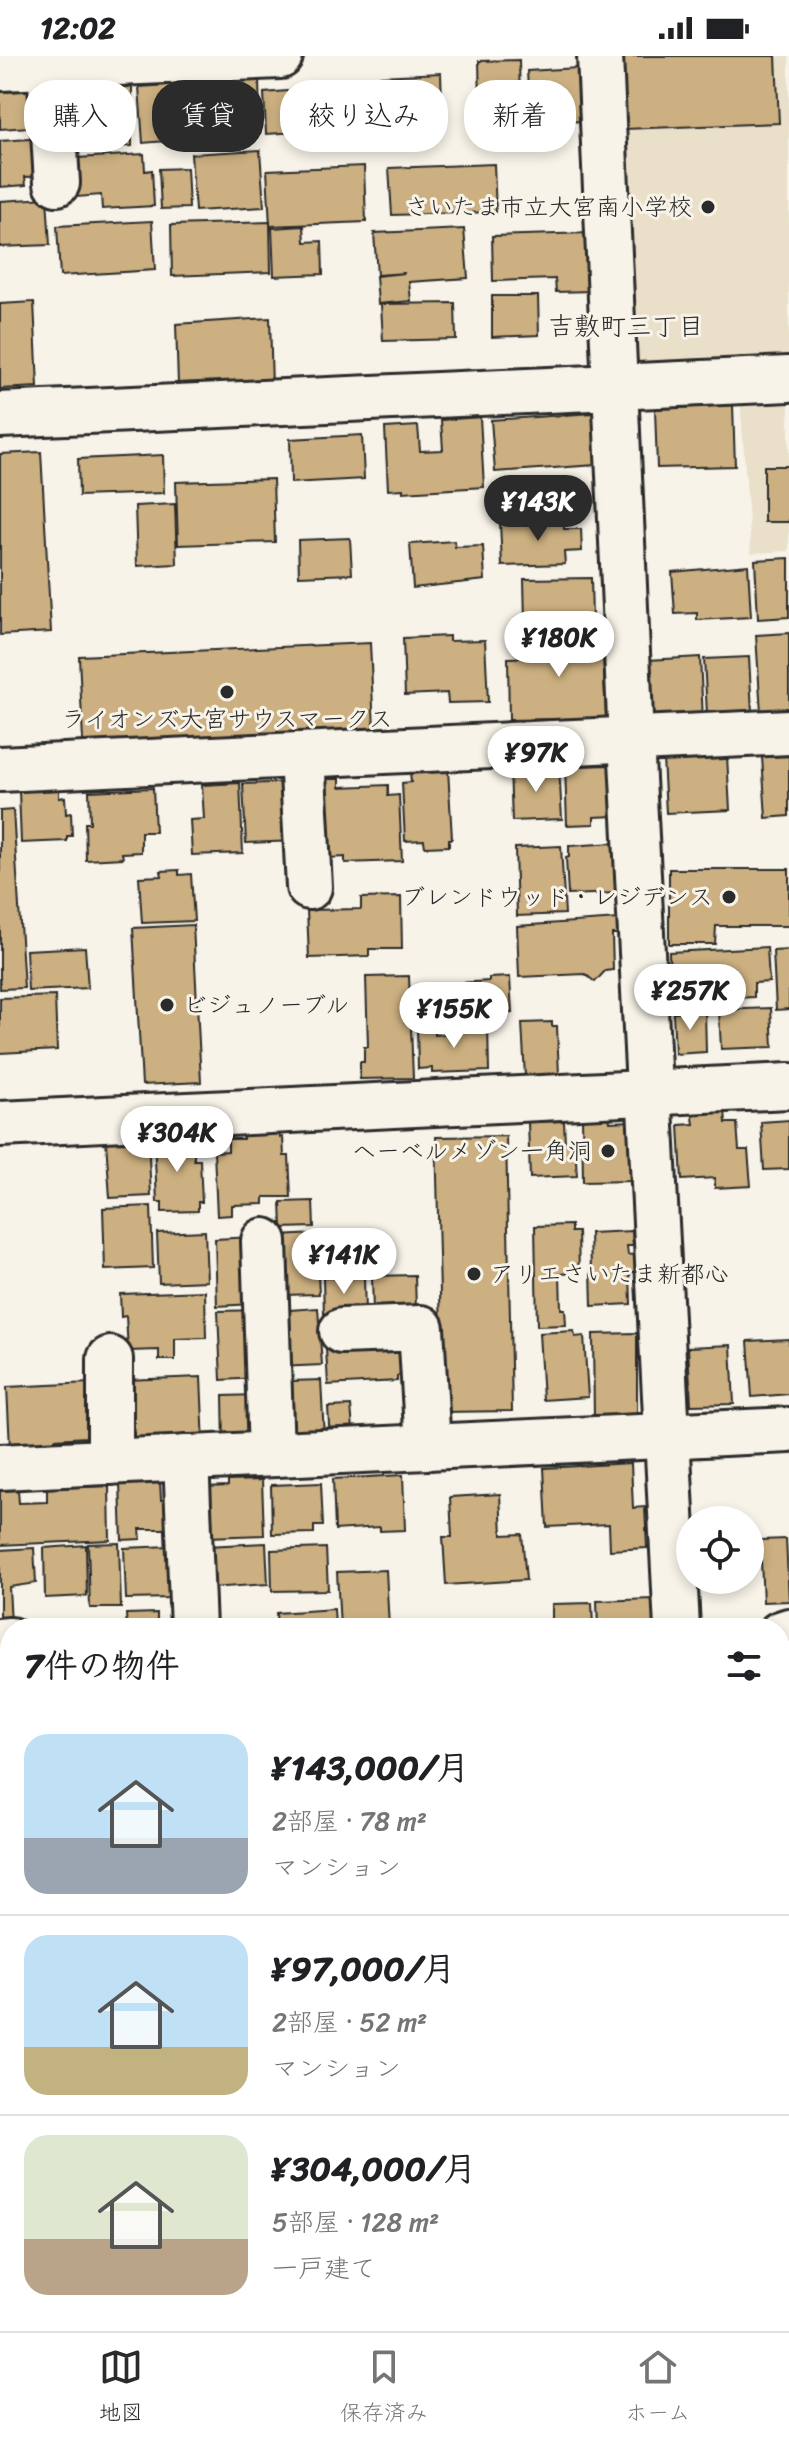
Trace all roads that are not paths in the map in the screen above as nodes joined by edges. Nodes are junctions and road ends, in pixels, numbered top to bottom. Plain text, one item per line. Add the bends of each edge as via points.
1 (280, 56) edge
2 (600, 56) edge
3 (50, 66) junction
4 (0, 68) edge
5 (57, 183) dead end
6 (789, 379) edge
7 (615, 387) junction
8 (0, 415) edge
9 (789, 732) edge
10 (631, 740) junction
11 (302, 755) junction
12 (0, 769) edge
13 (309, 887) dead end
14 (789, 1086) edge
15 (650, 1093) junction
16 (0, 1124) edge
17 (264, 1241) dead end
18 (342, 1331) dead end
19 (110, 1359) dead end
20 (789, 1430) edge
21 (667, 1435) junction
22 (428, 1447) junction
23 (271, 1454) junction
24 (186, 1458) junction
25 (110, 1462) junction
26 (0, 1467) edge
27 (193, 1618) edge
28 (676, 1618) edge

1 - 3 street
2 - 7 street
3 - 4 street
3 - 5 street
6 - 7 street
7 - 8 street
7 - 10 street
9 - 10 street
10 - 11 street
10 - 15 street
11 - 12 street
11 - 13 street
14 - 15 street
15 - 16 street
15 - 21 street
17 - 23 street
18 - 22 street via 421,1328
19 - 25 street
20 - 21 street
21 - 22 street
21 - 28 street
22 - 23 street
23 - 24 street
24 - 25 street
24 - 27 street
25 - 26 street

